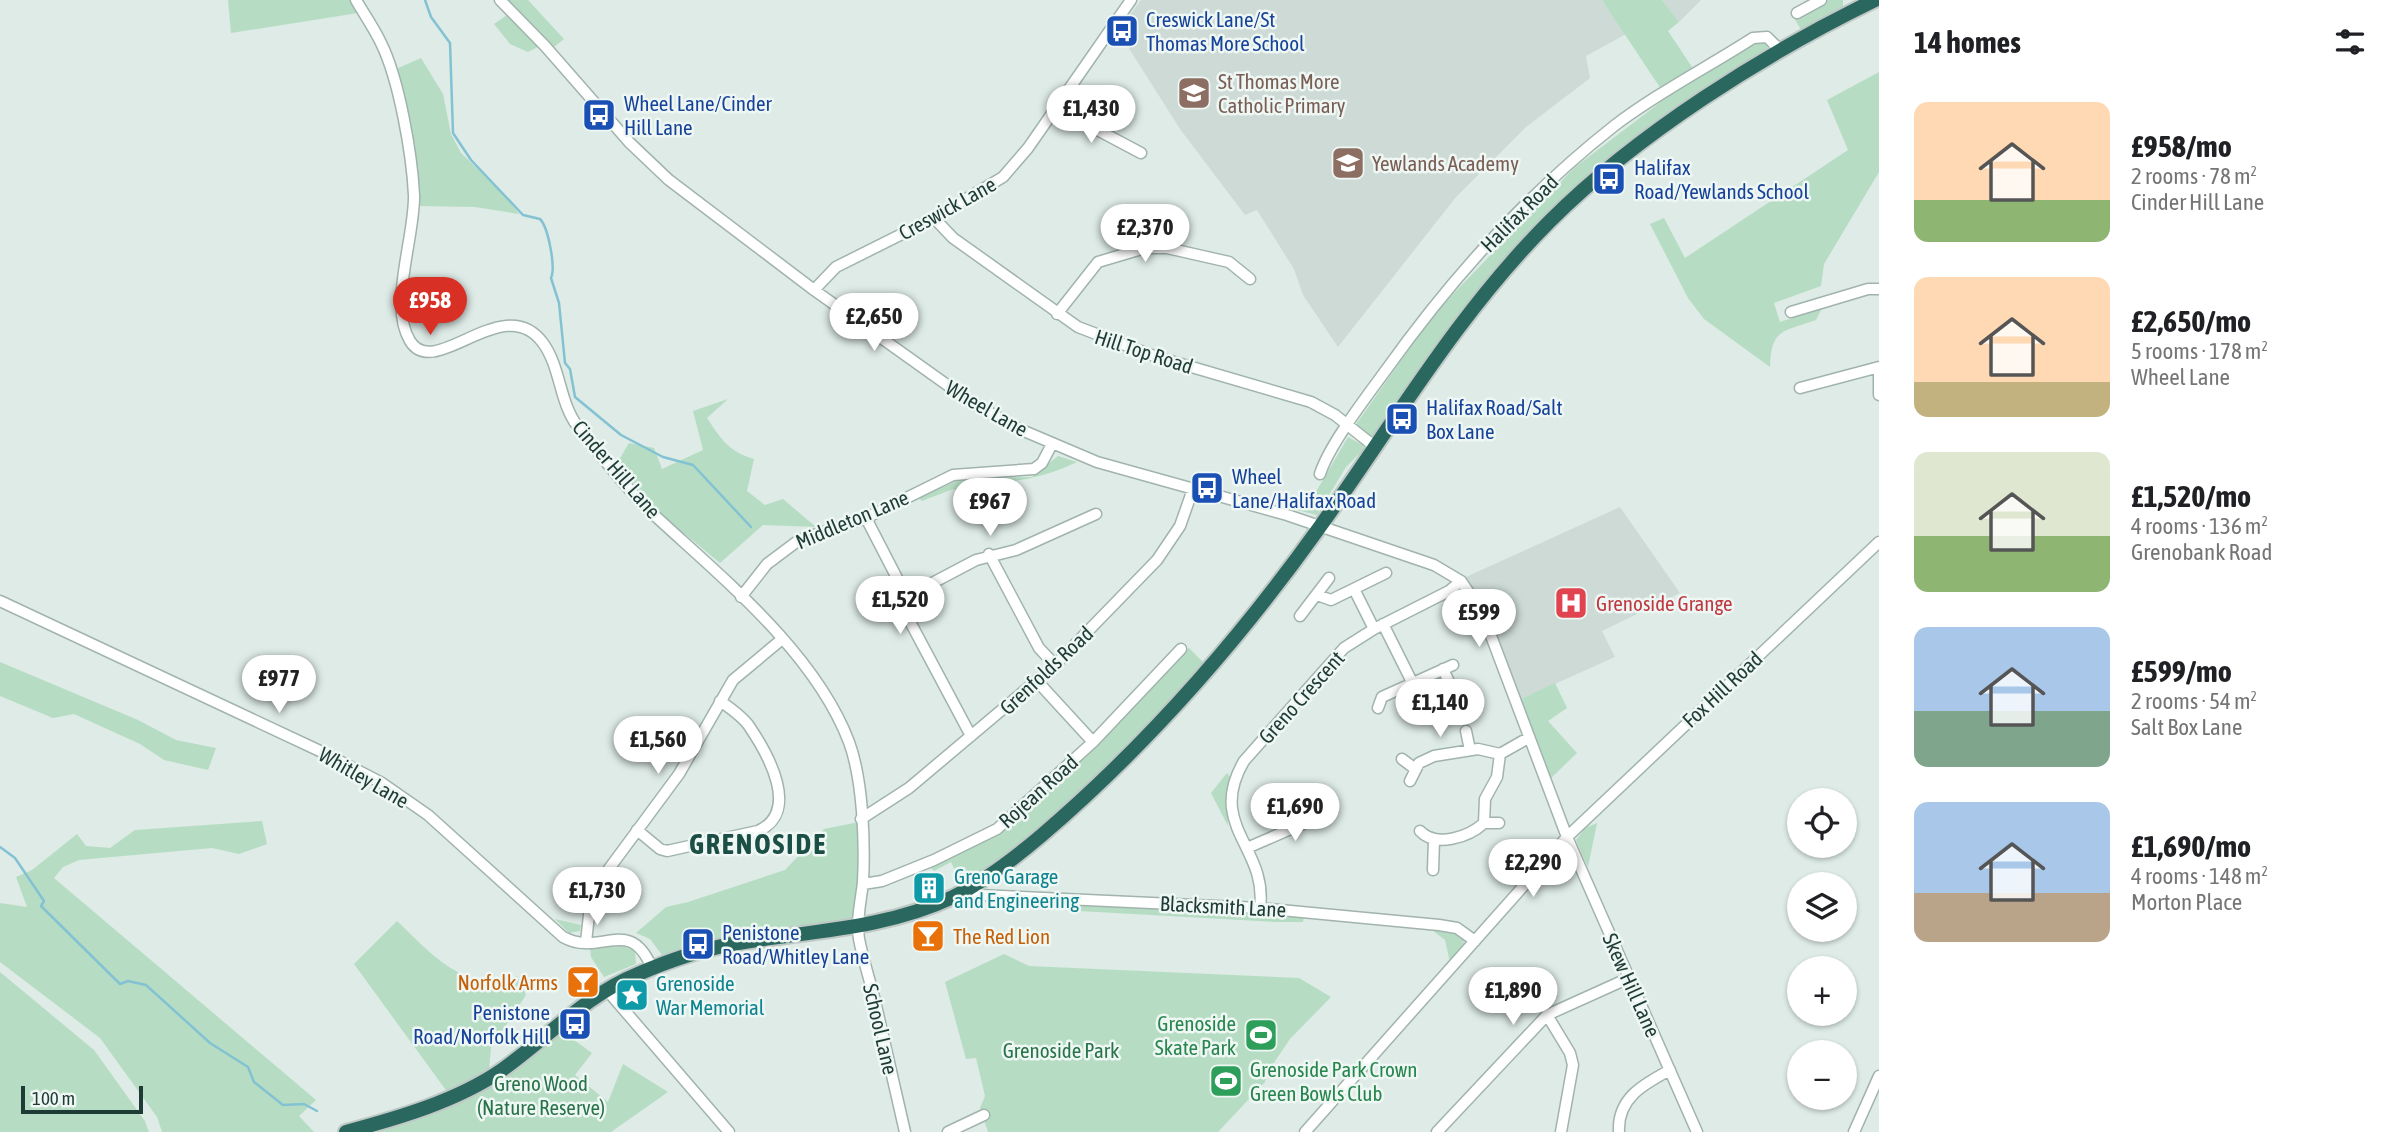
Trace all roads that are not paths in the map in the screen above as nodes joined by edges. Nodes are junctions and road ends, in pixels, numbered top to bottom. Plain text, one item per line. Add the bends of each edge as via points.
1 (356, 0) edge
2 (500, 0) edge
3 (1131, 0) edge
4 (1821, 0) edge
5 (1875, 0) edge
6 (1852, 5) edge
7 (1797, 13) dead end
8 (1781, 51) junction
9 (1056, 108) junction
10 (1141, 153) dead end
11 (934, 218) junction
12 (1250, 279) dead end
13 (1879, 289) edge
14 (814, 290) junction
15 (1791, 312) dead end
16 (1057, 314) junction
17 (1879, 370) edge
18 (1800, 388) dead end
19 (1879, 395) edge
20 (1348, 427) junction
21 (1052, 444) junction
22 (1374, 446) junction
23 (1320, 474) dead end
24 (1194, 489) junction
25 (1096, 513) dead end
26 (866, 518) junction
27 (1321, 526) junction
28 (1879, 542) edge
29 (989, 554) junction
30 (1386, 573) dead end
31 (1329, 578) dead end
32 (1461, 581) junction
33 (1354, 589) junction
34 (1317, 595) junction
35 (741, 597) junction
36 (902, 599) junction
37 (0, 601) edge
38 (1300, 616) dead end
39 (1378, 626) junction
40 (781, 640) junction
41 (1181, 649) dead end
42 (1055, 665) junction
43 (1037, 681) junction
44 (1412, 682) junction
45 (1449, 682) dead end
46 (720, 701) junction
47 (1378, 708) dead end
48 (1466, 731) dead end
49 (971, 736) junction
50 (1528, 738) junction
51 (1093, 742) junction
52 (1470, 750) junction
53 (1500, 754) junction
54 (1402, 759) dead end
55 (1414, 768) junction
56 (1410, 781) dead end
57 (1332, 811) dead end
58 (861, 819) junction
59 (1484, 823) junction
60 (1499, 823) dead end
61 (637, 830) junction
62 (1420, 831) dead end
63 (1567, 837) junction
64 (1434, 840) junction
65 (1247, 848) junction
66 (1433, 870) dead end
67 (863, 884) junction
68 (970, 887) junction
69 (860, 905) joint
70 (1260, 908) junction
71 (858, 926) junction
72 (1475, 941) junction
73 (586, 942) junction
74 (652, 968) junction
75 (1629, 978) junction
76 (606, 989) junction
77 (1547, 1015) junction
78 (1670, 1070) junction
79 (1879, 1076) edge
80 (984, 1115) dead end
81 (346, 1132) edge
82 (729, 1132) edge
83 (905, 1132) edge
84 (948, 1132) edge
85 (1305, 1132) edge
86 (1437, 1132) edge
87 (1561, 1132) edge
88 (1619, 1132) edge
89 (1697, 1132) edge
90 (1854, 1132) edge

1 - 35 street, Cinder Hill Lane via 389,63 411,165 414,213 401,306 402,322 413,345 432,353 492,329 529,329 549,354 576,424 652,512
2 - 14 street, Wheel Lane via 645,158
3 - 9 street, Creswick Lane
4 - 7 street
5 - 6 highway
6 - 8 highway
8 - 20 street, Halifax Road via 1767,37 1754,38 1616,124 1570,163 1463,270
8 - 22 highway via 1634,150 1555,216 1451,336
9 - 10 street
9 - 11 street, Creswick Lane via 1003,177
11 - 14 street, Creswick Lane via 836,267
11 - 16 street, Hill Top Road via 953,238
12 - 16 street via 1229,262 1180,250 1124,252 1091,268
13 - 15 street
14 - 21 street, Wheel Lane via 959,395
16 - 20 street, Hill Top Road via 1102,339 1311,402
17 - 18 street
17 - 19 street
20 - 22 street, Hill Top Road
20 - 23 street, Halifax Road
21 - 24 street, Wheel Lane
21 - 26 street, Middleton Lane via 1034,469 953,475
22 - 27 highway
24 - 27 street, Wheel Lane
24 - 42 street, Grenfolds Road via 1180,526 1157,560
25 - 29 street via 1016,550
26 - 35 street, Middleton Lane via 792,544 767,564
26 - 36 street via 898,579
27 - 32 street, Wheel Lane via 1434,565
27 - 68 highway via 1237,635 1150,730 1044,834
28 - 63 street, Fox Hill Road
29 - 36 street
29 - 42 street via 1039,648
30 - 33 street
31 - 34 street
32 - 39 street, Greno Crescent
32 - 50 street, Skew Hill Lane via 1482,612
33 - 34 street via 1327,601
33 - 39 street
34 - 38 street
35 - 40 street, Cinder Hill Lane
36 - 49 street
37 - 73 street, Whitley Lane via 382,783 428,815 563,937
39 - 44 street
39 - 65 street, Greno Crescent via 1344,648 1244,761 1233,783 1231,802
40 - 46 street via 733,680
40 - 58 street, Cinder Hill Lane via 819,684 845,734 854,758
41 - 51 street, Rojean Road
42 - 43 street, Grenfolds Road
43 - 49 street, Grenfolds Road
43 - 51 street
44 - 45 street via 1448,667
44 - 47 street via 1382,697
46 - 61 street via 679,774
46 - 61 street via 745,721 757,739 777,785 779,812 758,831 667,851
48 - 52 street
49 - 58 street, Grenfolds Road via 884,807
50 - 53 street
50 - 63 street, Skew Hill Lane
51 - 67 street, Rojean Road via 1012,818 983,838 913,869
52 - 53 street
52 - 55 street via 1434,756
53 - 59 street via 1500,766 1485,799
54 - 55 street
55 - 56 street
57 - 65 street
58 - 67 street, Cinder Hill Lane
59 - 60 street
59 - 64 street via 1465,835
61 - 73 street via 597,885
62 - 64 street
63 - 72 street, Fox Hill Road
63 - 75 street, Skew Hill Lane
64 - 66 street
65 - 70 street, Greno Crescent via 1263,884
67 - 69 street, Cinder Hill Lane
68 - 70 street, Blacksmith Lane via 979,895
68 - 71 highway via 929,906
69 - 71 street, School Lane
70 - 72 street, Blacksmith Lane via 1450,926
71 - 74 highway via 730,944
71 - 83 street, School Lane
72 - 85 street, Fox Hill Road
73 - 74 street, Whitley Lane via 634,942 643,948
74 - 76 highway
75 - 77 street
75 - 78 street, Skew Hill Lane
76 - 81 highway via 496,1074 424,1108
76 - 82 street
77 - 86 street
77 - 87 street via 1573,1065
78 - 88 street via 1631,1094
78 - 89 street, Skew Hill Lane
79 - 90 street
80 - 84 street

